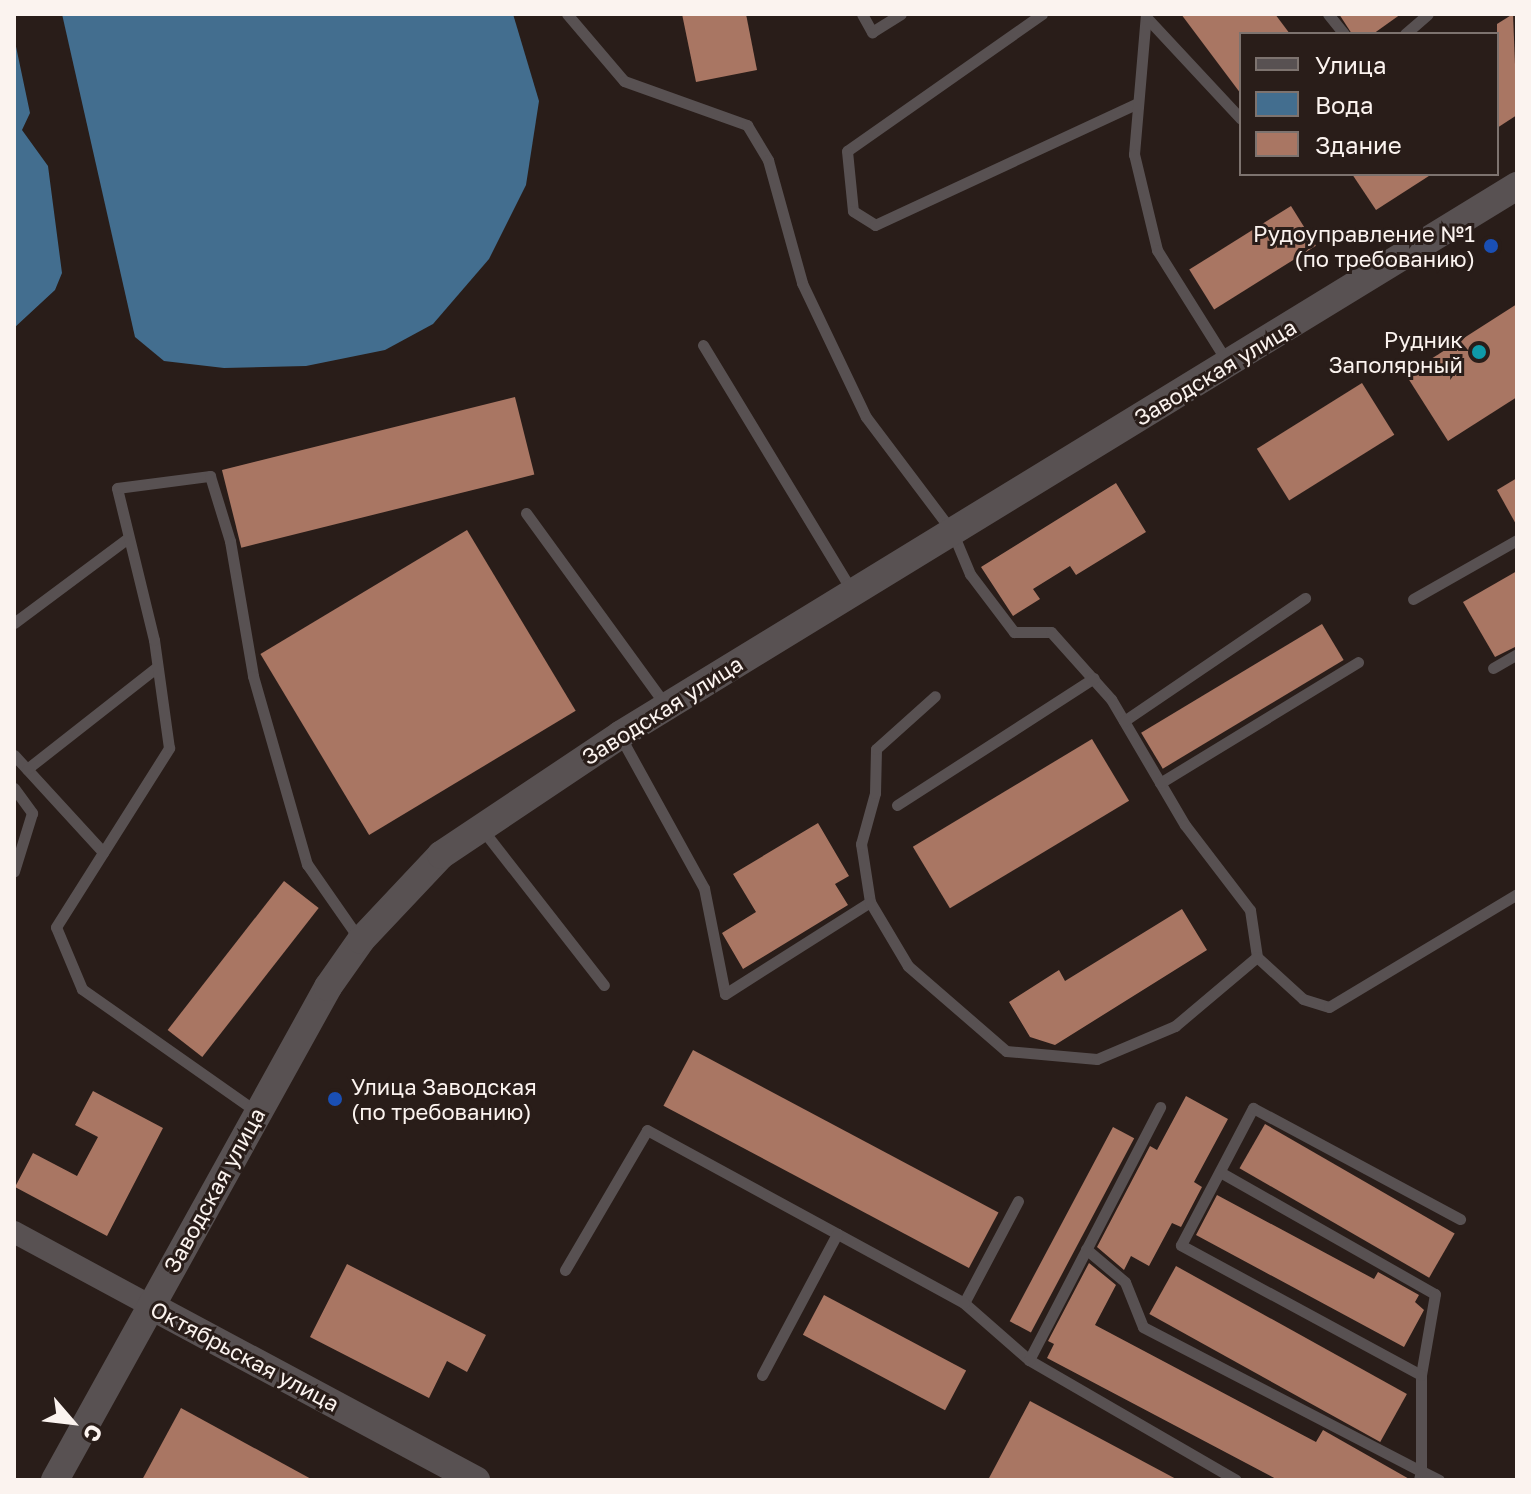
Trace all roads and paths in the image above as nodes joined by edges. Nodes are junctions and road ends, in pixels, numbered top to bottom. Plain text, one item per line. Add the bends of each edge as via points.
1 (567, 14) edge
2 (862, 14) edge
3 (901, 14) edge
4 (1042, 14) edge
5 (1328, 14) edge
6 (1428, 14) edge
7 (1146, 15) edge
8 (1342, 32) edge
9 (1407, 32) edge
10 (1136, 104) junction
11 (1239, 117) edge
12 (1517, 186) edge
13 (703, 345) dead end
14 (1228, 364) junction
15 (526, 513) dead end
16 (952, 531) junction
17 (128, 538) junction
18 (1517, 540) edge
19 (852, 592) junction
20 (1305, 598) dead end
21 (1413, 599) dead end
22 (14, 623) edge
23 (1517, 654) edge
24 (1358, 662) dead end
25 (157, 667) junction
26 (1493, 668) dead end
27 (1094, 678) junction
28 (935, 696) dead end
29 (666, 707) junction
30 (1124, 721) junction
31 (620, 735) junction
32 (14, 755) edge
33 (27, 769) junction
34 (1160, 783) junction
35 (14, 788) edge
36 (897, 805) dead end
37 (481, 828) junction
38 (103, 852) junction
39 (14, 871) edge
40 (1517, 894) edge
41 (870, 902) junction
42 (361, 940) junction
43 (1257, 957) junction
44 (604, 985) dead end
45 (1160, 1107) dead end
46 (257, 1112) junction
47 (1220, 1172) junction
48 (1018, 1201) dead end
49 (1460, 1219) dead end
50 (14, 1232) edge
51 (837, 1234) junction
52 (1086, 1249) junction
53 (565, 1270) dead end
54 (964, 1303) junction
55 (151, 1306) junction
56 (1029, 1360) junction
57 (762, 1375) dead end
58 (1421, 1375) junction
59 (1420, 1475) edge
60 (55, 1480) edge
61 (476, 1480) edge
62 (1236, 1480) edge
63 (1439, 1480) edge

1 - 16 lane via 624,81 747,125 768,160 802,283 866,417
2 - 3 lane via 872,32
4 - 10 lane via 847,151 853,211 875,225
5 - 8 lane
6 - 9 lane
7 - 10 lane
7 - 11 lane
10 - 14 lane via 1134,154 1157,250
12 - 14 street, Заводская улица
13 - 19 lane
14 - 16 street, Заводская улица
15 - 29 lane
16 - 19 street, Заводская улица
16 - 27 lane via 970,574 1014,632 1051,632
17 - 22 lane
17 - 25 lane
17 - 42 lane via 117,488 210,476 230,541 253,676 307,864
18 - 21 lane
19 - 29 street, Заводская улица
20 - 30 lane
23 - 26 lane
24 - 34 lane
25 - 33 lane
25 - 38 lane via 169,748
27 - 30 lane
27 - 36 lane
28 - 41 lane via 876,749 875,793 861,844
29 - 31 street, Заводская улица
30 - 34 lane
31 - 37 street, Заводская улица
31 - 41 lane via 704,888 725,994
32 - 33 lane
33 - 38 lane
34 - 43 lane via 1250,910
35 - 39 lane via 32,813
37 - 42 street, Заводская улица via 441,855
37 - 44 lane
38 - 46 lane via 56,927 82,989
40 - 43 lane via 1329,1007 1303,999
41 - 43 lane via 908,966 1006,1051 1097,1059 1175,1026
42 - 46 street, Заводская улица
45 - 52 lane
46 - 55 street, Заводская улица
47 - 49 lane via 1253,1108
47 - 58 lane via 1435,1294
47 - 58 lane via 1181,1245
48 - 54 lane
50 - 55 street, Октябрьская улица
51 - 53 lane via 647,1130
51 - 54 lane
51 - 57 lane
52 - 56 lane
52 - 59 lane via 1125,1282 1143,1327
54 - 56 lane
55 - 60 street, Заводская улица
55 - 61 street, Октябрьская улица
56 - 62 lane
58 - 59 lane
59 - 63 lane

